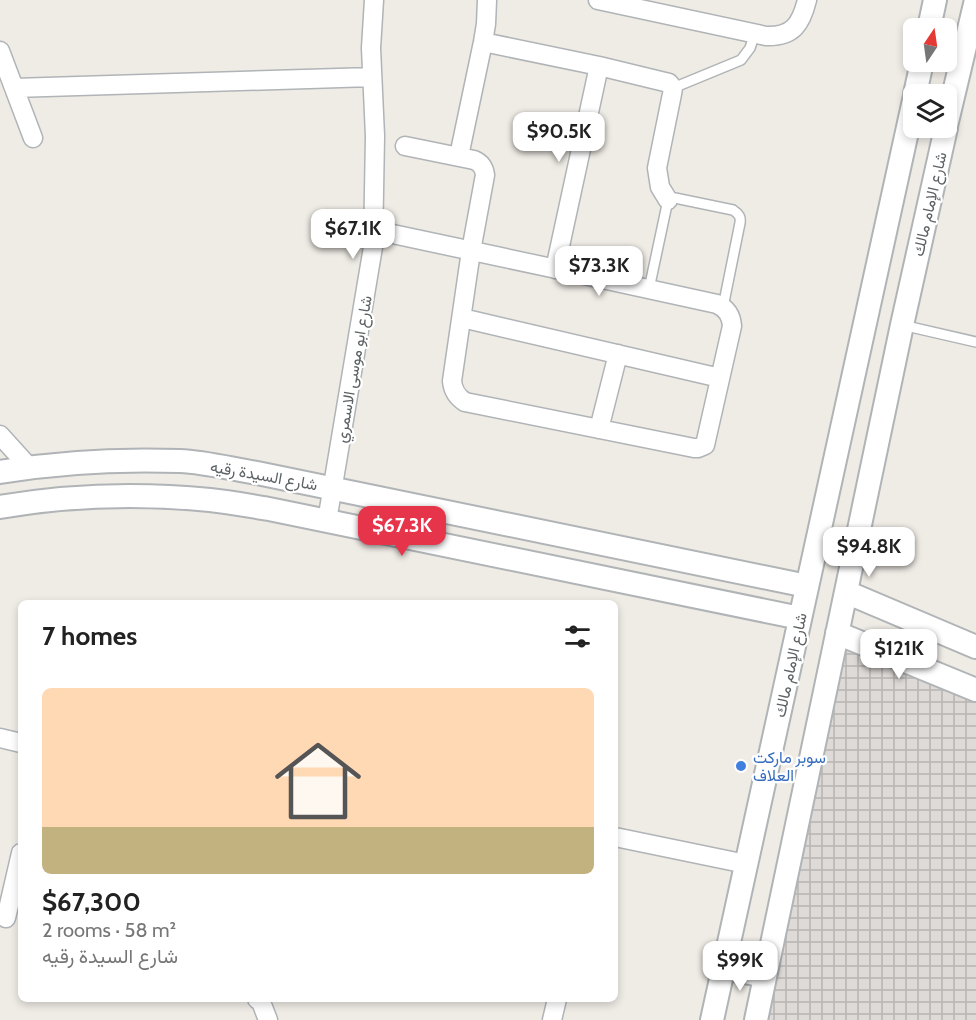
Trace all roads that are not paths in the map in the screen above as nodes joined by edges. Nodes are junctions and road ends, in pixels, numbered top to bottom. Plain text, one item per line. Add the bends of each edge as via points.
1 (374, 0) edge
2 (486, 0) edge
3 (598, 0) edge
4 (807, 0) edge
5 (935, 0) edge
6 (976, 3) edge
7 (931, 18) edge
8 (755, 33) junction
9 (483, 42) junction
10 (0, 51) edge
11 (599, 66) junction
12 (372, 77) junction
13 (957, 84) edge
14 (14, 88) junction
15 (673, 88) junction
16 (33, 138) dead end
17 (918, 138) edge
18 (944, 138) edge
19 (905, 140) joint
20 (405, 146) dead end
21 (459, 156) junction
22 (668, 200) junction
23 (374, 230) junction
24 (471, 251) junction
25 (555, 269) junction
26 (649, 289) junction
27 (723, 308) junction
28 (462, 318) junction
29 (902, 325) junction
30 (976, 342) edge
31 (618, 354) junction
32 (720, 378) junction
33 (599, 429) junction
34 (0, 435) edge
35 (29, 467) junction
36 (0, 472) edge
37 (333, 488) junction
38 (0, 507) edge
39 (327, 522) junction
40 (807, 586) junction
41 (846, 592) junction
42 (800, 618) junction
43 (837, 633) junction
44 (976, 647) edge
45 (976, 690) edge
46 (0, 738) edge
47 (18, 742) edge
48 (618, 838) edge
49 (746, 864) junction
50 (18, 870) edge
51 (9, 919) edge
52 (723, 968) junction
53 (765, 976) junction
54 (261, 1002) edge
55 (556, 1002) edge
56 (268, 1020) edge
57 (552, 1020) edge
58 (712, 1020) edge
59 (756, 1020) edge

1 - 12 street, شارع ابو موسى الاسمري
2 - 9 street
3 - 8 street
4 - 8 street via 803,16 791,31 775,36
5 - 7 street
6 - 13 street, شارع الإمام مالك
8 - 15 lane via 741,60
9 - 11 street
9 - 21 street
10 - 14 street
11 - 15 street via 660,80
11 - 25 street
12 - 14 street
12 - 23 street, شارع ابو موسى الاسمري
14 - 16 street
15 - 22 street via 657,168 660,186
17 - 19 street
18 - 29 street, شارع الإمام مالك
19 - 40 street, شارع الإمام مالك
20 - 21 street
21 - 24 street via 478,162 485,175
22 - 26 lane
22 - 27 lane via 675,198 738,213
23 - 24 street
23 - 37 street, شارع ابو موسى الاسمري
24 - 25 street
24 - 28 street
25 - 26 street
26 - 27 street
27 - 32 street via 732,326
28 - 31 street
28 - 33 street via 452,381 461,399
29 - 30 lane
29 - 41 street, شارع الإمام مالك
31 - 32 street
31 - 33 street
32 - 33 street via 705,445 701,447
34 - 35 street
35 - 36 street, شارع السيدة رقيه
35 - 37 street, شارع السيدة رقيه via 105,461 182,461
37 - 39 street, شارع ابو موسى الاسمري
37 - 40 street, شارع السيدة رقيه
38 - 39 street, شارع السيدة رقيه via 93,496 152,496 211,500
39 - 42 street, شارع السيدة رقيه
40 - 42 street, شارع الإمام مالك
41 - 43 street, شارع الإمام مالك
41 - 44 street
42 - 49 street, شارع الإمام مالك
43 - 45 street
43 - 53 street, شارع الإمام مالك
46 - 47 street
48 - 49 street
49 - 52 street, شارع الإمام مالك
50 - 51 street
52 - 53 street
52 - 58 street, شارع الإمام مالك
53 - 59 street, شارع الإمام مالك
54 - 56 street
55 - 57 street

